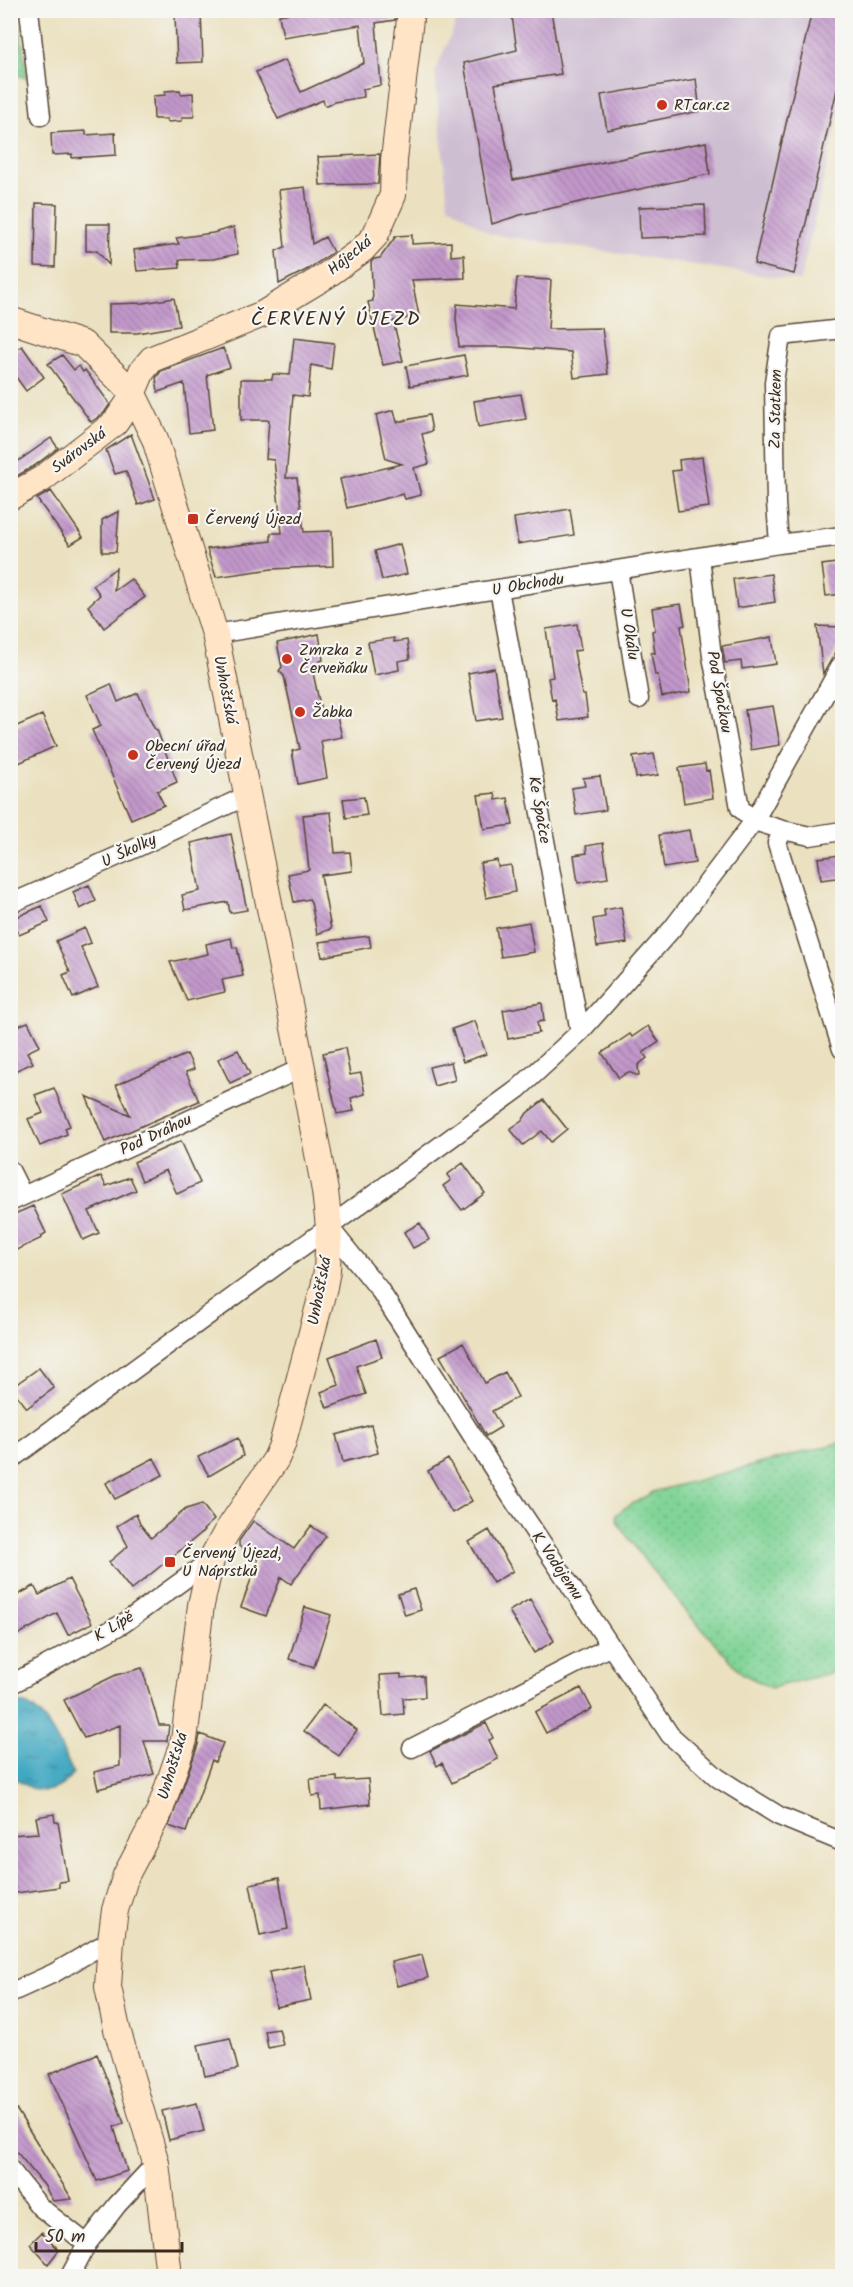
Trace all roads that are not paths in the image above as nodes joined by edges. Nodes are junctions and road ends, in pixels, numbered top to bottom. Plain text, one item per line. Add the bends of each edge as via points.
1 (29, 10) edge
2 (411, 10) edge
3 (40, 116) dead end
4 (10, 320) edge
5 (843, 329) edge
6 (132, 392) junction
7 (10, 497) edge
8 (843, 536) edge
9 (779, 544) junction
10 (700, 557) junction
11 (618, 570) junction
12 (499, 589) junction
13 (215, 634) junction
14 (843, 664) edge
15 (639, 699) dead end
16 (246, 796) junction
17 (754, 820) junction
18 (783, 830) junction
19 (843, 831) edge
20 (10, 904) edge
21 (580, 1032) junction
22 (843, 1049) edge
23 (302, 1068) junction
24 (10, 1170) edge
25 (17, 1199) edge
26 (329, 1227) junction
27 (10, 1460) edge
28 (211, 1560) junction
29 (611, 1646) junction
30 (10, 1685) edge
31 (412, 1748) dead end
32 (843, 1842) edge
33 (111, 1940) junction
34 (10, 1993) edge
35 (156, 2163) junction
36 (10, 2169) edge
37 (87, 2244) junction
38 (70, 2277) edge
39 (169, 2277) edge

1 - 3 street
2 - 6 main road, Hájecká via 393,195 375,236 324,277 263,314 152,359
4 - 6 main road, Unhošťská via 83,344
5 - 9 street, Za Statkem via 781,336 774,382
6 - 7 main road, Svárovská via 112,426 42,479
6 - 13 main road, Unhošťská via 155,439
8 - 9 street, U Obchodu
9 - 10 street, U Obchodu
10 - 11 street, U Obchodu
10 - 17 street, Pod Špačkou via 712,656 740,808
11 - 12 street, U Obchodu
11 - 15 street, U Okálu
12 - 13 street, U Obchodu
12 - 21 street, Ke Špačce
13 - 16 main road, Unhošťská
14 - 17 street
16 - 20 street, U Školky
16 - 23 main road, Unhošťská
17 - 18 street
17 - 21 street via 672,929
18 - 19 street via 810,836
18 - 22 street via 777,843
21 - 26 street via 518,1089
23 - 25 street, Pod Dráhou
23 - 26 main road, Unhošťská
24 - 25 street
26 - 27 street
26 - 28 main road, Unhošťská via 324,1287 282,1445
26 - 29 street, K Vodojemu via 379,1289
28 - 30 street, K Lípě via 124,1623
28 - 33 main road, Unhošťská via 201,1605 184,1740 159,1813 126,1875
29 - 31 street
29 - 32 street, K Vodojemu via 670,1735 718,1778 779,1816
33 - 34 street
33 - 35 main road, Unhošťská via 108,1987
35 - 37 street
35 - 39 main road, Unhošťská
36 - 37 street via 40,2206
37 - 38 street

